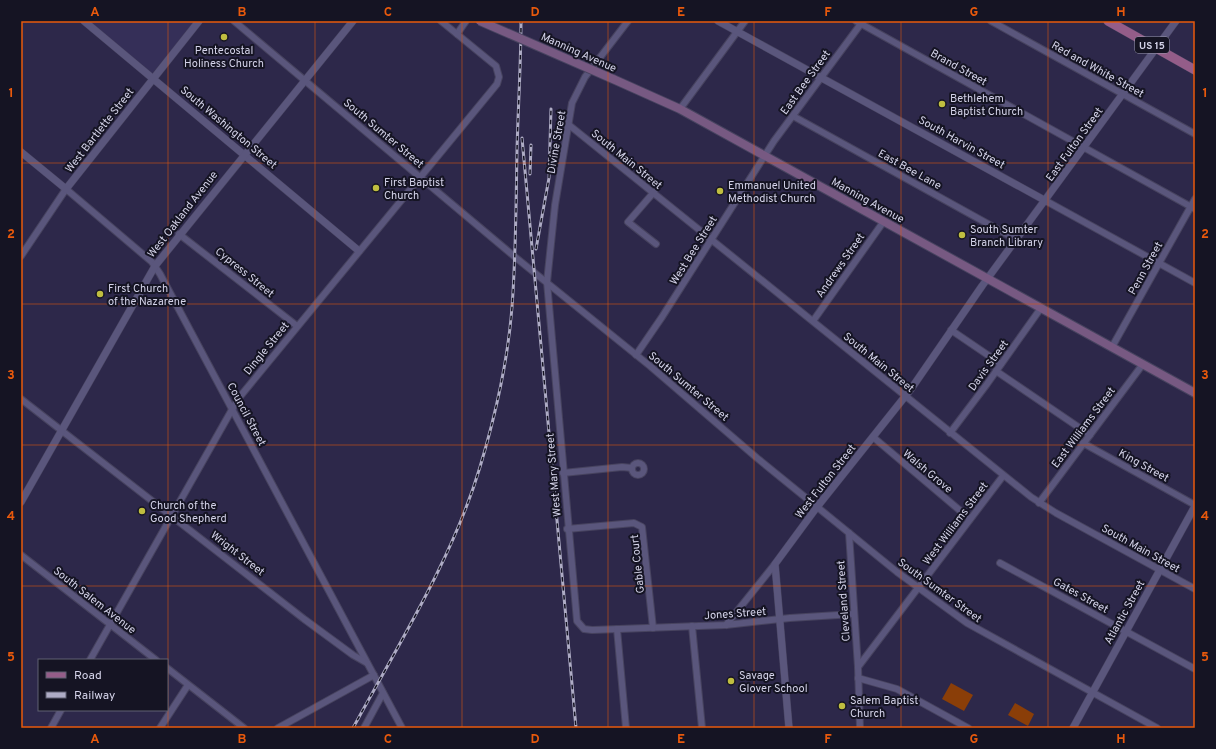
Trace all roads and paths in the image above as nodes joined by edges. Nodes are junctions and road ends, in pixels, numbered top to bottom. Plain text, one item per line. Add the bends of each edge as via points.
1 (84, 21) edge
2 (199, 21) edge
3 (234, 21) edge
4 (353, 21) edge
5 (441, 21) edge
6 (466, 21) edge
7 (480, 21) edge
8 (628, 21) edge
9 (718, 21) edge
10 (745, 21) edge
11 (991, 21) edge
12 (1108, 21) edge
13 (1176, 21) edge
14 (860, 22) edge
15 (738, 32) junction
16 (457, 34) junction
17 (1157, 48) junction
18 (1195, 70) edge
19 (821, 77) junction
20 (153, 78) junction
21 (304, 80) junction
22 (1123, 94) junction
23 (680, 109) junction
24 (793, 116) junction
25 (569, 125) junction
26 (1195, 134) edge
27 (1084, 148) junction
28 (21, 152) edge
29 (244, 154) junction
30 (765, 155) junction
31 (420, 176) junction
32 (66, 189) junction
33 (654, 192) junction
34 (1195, 199) edge
35 (1046, 201) junction
36 (1193, 208) edge
37 (884, 221) junction
38 (179, 234) junction
39 (711, 240) junction
40 (1017, 240) junction
41 (656, 244) dead end
42 (359, 251) junction
43 (21, 256) edge
44 (1159, 263) junction
45 (155, 266) junction
46 (988, 279) junction
47 (546, 282) junction
48 (1195, 283) edge
49 (1041, 308) junction
50 (813, 321) junction
51 (297, 326) junction
52 (951, 330) junction
53 (1112, 347) junction
54 (636, 355) junction
55 (1001, 364) junction
56 (1143, 364) junction
57 (996, 371) junction
58 (1195, 393) edge
59 (905, 397) junction
60 (21, 399) edge
61 (231, 410) junction
62 (62, 430) junction
63 (950, 433) junction
64 (1090, 435) junction
65 (873, 437) junction
66 (1083, 443) junction
67 (632, 468) dead end
68 (562, 473) junction
69 (1003, 476) junction
70 (21, 502) edge
71 (1039, 503) junction
72 (1195, 505) edge
73 (817, 507) junction
74 (172, 515) junction
75 (970, 518) junction
76 (568, 529) junction
77 (849, 533) junction
78 (21, 555) edge
79 (1000, 563) dead end
80 (775, 564) junction
81 (1160, 570) junction
82 (918, 588) junction
83 (1195, 589) edge
84 (854, 614) junction
85 (780, 620) junction
86 (110, 624) junction
87 (726, 625) junction
88 (692, 626) junction
89 (653, 628) junction
90 (617, 629) junction
91 (1126, 632) junction
92 (91, 659) edge
93 (155, 659) edge
94 (367, 663) junction
95 (858, 667) junction
96 (168, 669) edge
97 (1195, 669) edge
98 (374, 675) junction
99 (858, 678) junction
100 (188, 685) junction
101 (383, 693) junction
102 (1092, 693) junction
103 (60, 711) edge
104 (51, 728) edge
105 (160, 728) edge
106 (244, 728) edge
107 (278, 728) edge
108 (364, 728) edge
109 (402, 728) edge
110 (626, 728) edge
111 (702, 728) edge
112 (789, 728) edge
113 (860, 728) edge
114 (968, 728) edge
115 (1073, 728) edge
116 (1157, 728) edge

1 - 20 street, South Washington Street
2 - 20 street, West Bartlette Street
3 - 21 street, South Sumter Street
4 - 21 street, West Oakland Avenue
5 - 16 street
6 - 16 street
7 - 23 main road, Manning Avenue, bridge
8 - 25 street, Divine Street via 585,77 572,103
9 - 15 street, South Harvin Street
10 - 15 street
11 - 22 street, Red and White Street
12 - 17 main road, US 15
13 - 17 street, East Fulton Street
14 - 19 street, East Bee Street
14 - 27 street, Brand Street
15 - 19 street, South Harvin Street
15 - 23 street
16 - 31 street, Dingle Street via 496,66 499,77 497,84
17 - 18 main road, US 15
17 - 22 street, East Fulton Street
19 - 24 street, East Bee Street
19 - 35 street, South Harvin Street
20 - 29 street, South Washington Street
20 - 32 street, West Bartlette Street
21 - 29 street, West Oakland Avenue
21 - 31 street, South Sumter Street
22 - 26 street, Red and White Street
22 - 27 street, East Fulton Street
23 - 30 main road, Manning Avenue
24 - 30 street, East Bee Street
24 - 40 street, East Bee Lane
25 - 33 street, South Main Street
25 - 47 street, Divine Street via 555,205
27 - 35 street, East Fulton Street
27 - 36 street, Brand Street
28 - 32 street, Council Street
29 - 38 street, West Oakland Avenue
29 - 42 street, South Washington Street
30 - 37 main road, Manning Avenue
30 - 39 street, West Bee Street
31 - 42 street, Dingle Street
31 - 47 street, South Sumter Street
32 - 43 street, West Bartlette Street
32 - 45 street, Council Street
33 - 39 street, South Main Street
33 - 41 street via 628,222
34 - 36 street, Penn Street
35 - 40 street, East Fulton Street
35 - 44 street, South Harvin Street
36 - 44 street, Penn Street
37 - 46 main road, Manning Avenue
37 - 50 street, Andrews Street
38 - 45 street, West Oakland Avenue
38 - 51 street, Cypress Street
39 - 50 street, South Main Street
39 - 54 street, West Bee Street
40 - 46 street, East Fulton Street
42 - 51 street, Dingle Street
44 - 48 street, South Harvin Street
44 - 53 street, Penn Street
45 - 61 street, Council Street
45 - 62 street, West Oakland Avenue
46 - 49 main road, Manning Avenue
46 - 52 street, West Fulton Street
47 - 54 street, South Sumter Street
47 - 68 street, West Mary Street
49 - 53 main road, Manning Avenue
49 - 55 street, Davis Street
50 - 59 street, South Main Street
51 - 61 street, Dingle Street via 252,380
52 - 55 street
52 - 59 street, West Fulton Street
53 - 56 main road, Manning Avenue
54 - 73 street, South Sumter Street
55 - 57 street, Davis Street
56 - 58 main road, Manning Avenue
56 - 64 street, East Williams Street
57 - 63 street, Davis Street
57 - 64 street
59 - 63 street, South Main Street
59 - 65 street, West Fulton Street
60 - 62 street, Wright Street
61 - 74 street, Dingle Street
61 - 94 street, Council Street
62 - 70 street, West Oakland Avenue
62 - 74 street, Wright Street
63 - 69 street, South Main Street
64 - 66 street, East Williams Street
65 - 73 street, West Fulton Street
65 - 75 street, Walsh Grove
66 - 71 street, East Williams Street
66 - 72 street, King Street
67 - 68 street
68 - 76 street, West Mary Street
69 - 71 street, South Main Street
69 - 75 street, West Williams Street
71 - 81 street, South Main Street
72 - 81 street, Atlantic Street
73 - 77 street, South Sumter Street
73 - 80 street, West Fulton Street
74 - 86 street, Dingle Street
74 - 94 street, Wright Street via 353,656
75 - 82 street, West Williams Street
76 - 89 street, Gable Court via 634,523 642,527
76 - 90 street, West Mary Street via 577,621 587,630
77 - 82 street, South Sumter Street
77 - 84 street, Cleveland Street
78 - 86 street, South Salem Avenue
79 - 91 street, Gates Street
80 - 85 street
80 - 87 street
81 - 83 street, South Main Street
81 - 91 street, Atlantic Street
82 - 95 street, West Williams Street
82 - 102 street, South Sumter Street via 967,623
84 - 85 street, Jones Street
84 - 95 street, Cleveland Street
85 - 87 street, Jones Street
85 - 112 street
86 - 92 street, Dingle Street
86 - 93 street, South Salem Avenue
87 - 88 street, Jones Street
88 - 89 street, Jones Street
88 - 111 street
89 - 90 street, Jones Street
90 - 110 street
91 - 97 street, Gates Street
91 - 102 street, Atlantic Street
94 - 98 street, Council Street
95 - 99 street
96 - 100 street
98 - 101 street, Council Street
98 - 107 street
99 - 113 street
99 - 114 street via 897,689
100 - 105 street
100 - 106 street
101 - 108 street
101 - 109 street, Council Street
102 - 115 street, Atlantic Street
102 - 116 street, South Sumter Street
103 - 104 street

